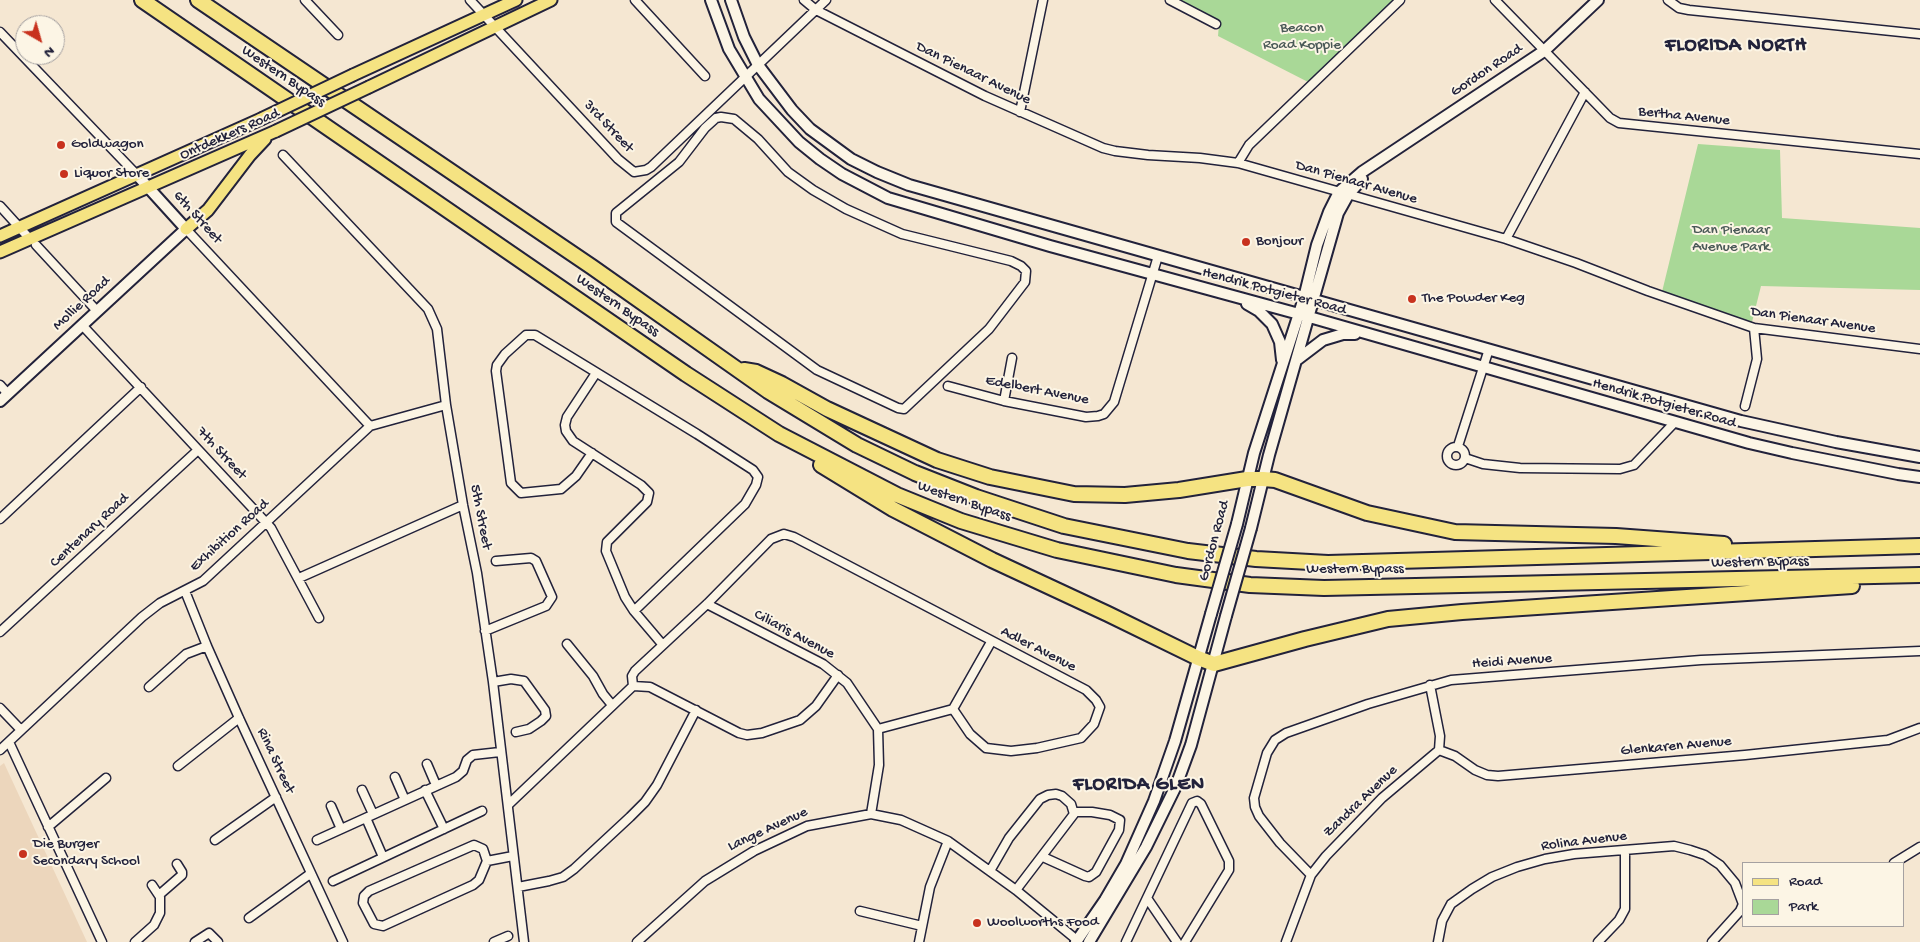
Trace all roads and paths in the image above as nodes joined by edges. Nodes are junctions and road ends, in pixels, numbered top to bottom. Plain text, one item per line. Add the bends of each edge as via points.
1 (142, 0) edge
2 (198, 0) edge
3 (305, 0) edge
4 (470, 0) edge
5 (516, 0) edge
6 (551, 0) edge
7 (635, 0) edge
8 (711, 0) edge
9 (731, 0) edge
10 (804, 0) edge
11 (826, 0) edge
12 (1043, 0) edge
13 (1170, 0) edge
14 (1400, 0) edge
15 (1495, 0) edge
16 (1598, 0) edge
17 (1668, 0) edge
18 (816, 10) junction
19 (484, 15) junction
20 (1216, 24) dead end
21 (496, 27) junction
22 (0, 32) edge
23 (338, 34) dead end
24 (1920, 34) edge
25 (1544, 50) junction
26 (758, 65) junction
27 (705, 76) dead end
28 (745, 78) junction
29 (1585, 92) junction
30 (1020, 112) junction
31 (274, 132) junction
32 (668, 150) junction
33 (1920, 154) edge
34 (283, 155) dead end
35 (679, 162) junction
36 (1238, 163) junction
37 (137, 176) junction
38 (149, 188) junction
39 (1343, 194) junction
40 (0, 206) edge
41 (19, 227) junction
42 (186, 230) junction
43 (0, 236) edge
44 (1506, 240) junction
45 (33, 242) junction
46 (0, 252) edge
47 (1158, 256) junction
48 (1152, 274) junction
49 (1218, 293) junction
50 (1309, 299) junction
51 (97, 311) junction
52 (1304, 316) junction
53 (82, 325) junction
54 (1754, 328) junction
55 (1386, 339) junction
56 (1489, 349) junction
57 (1920, 349) edge
58 (1012, 358) dead end
59 (1298, 360) junction
60 (1282, 364) junction
61 (1482, 367) junction
62 (736, 369) junction
63 (596, 373) junction
64 (0, 385) edge
65 (948, 386) dead end
66 (140, 388) junction
67 (8, 394) junction
68 (0, 401) edge
69 (1004, 401) junction
70 (446, 405) junction
71 (1746, 406) dead end
72 (1675, 422) junction
73 (370, 426) junction
74 (779, 434) junction
75 (1458, 446) junction
76 (198, 450) junction
77 (592, 453) junction
78 (1920, 456) edge
79 (1465, 458) junction
80 (1920, 477) edge
81 (1247, 479) junction
82 (1263, 479) junction
83 (463, 505) junction
84 (0, 519) edge
85 (266, 522) junction
86 (1920, 546) edge
87 (1802, 549) junction
88 (496, 561) dead end
89 (1920, 575) edge
90 (299, 578) junction
91 (1920, 580) edge
92 (185, 591) junction
93 (707, 604) junction
94 (634, 611) junction
95 (319, 618) dead end
96 (485, 631) junction
97 (0, 632) edge
98 (992, 642) junction
99 (567, 644) dead end
100 (662, 644) junction
101 (207, 646) junction
102 (1920, 651) edge
103 (1198, 658) junction
104 (1214, 664) junction
105 (838, 675) junction
106 (493, 682) junction
107 (1430, 685) junction
108 (633, 686) junction
109 (148, 688) dead end
110 (612, 705) junction
111 (0, 708) edge
112 (953, 709) junction
113 (696, 710) junction
114 (239, 718) junction
115 (1920, 728) edge
116 (878, 729) junction
117 (21, 730) junction
118 (516, 732) dead end
119 (9, 742) junction
120 (0, 750) edge
121 (1439, 750) junction
122 (500, 752) junction
123 (427, 764) dead end
124 (178, 766) dead end
125 (396, 777) dead end
126 (106, 778) dead end
127 (436, 785) junction
128 (362, 790) dead end
129 (425, 790) junction
130 (276, 797) junction
131 (405, 800) junction
132 (508, 805) junction
133 (331, 806) dead end
134 (482, 811) dead end
135 (1075, 812) junction
136 (872, 814) junction
137 (369, 816) junction
138 (48, 827) junction
139 (341, 829) junction
140 (444, 829) junction
141 (216, 840) dead end
142 (317, 840) dead end
143 (948, 841) junction
144 (1920, 847) edge
145 (1625, 850) junction
146 (513, 856) junction
147 (383, 857) junction
148 (1043, 857) junction
149 (487, 860) junction
150 (1896, 862) edge
151 (177, 864) dead end
152 (990, 871) junction
153 (310, 874) junction
154 (1311, 875) junction
155 (333, 881) dead end
156 (152, 885) dead end
157 (518, 887) junction
158 (1016, 890) junction
159 (159, 895) junction
160 (1148, 898) junction
161 (1742, 900) edge
162 (1742, 906) edge
163 (860, 911) dead end
164 (249, 918) dead end
165 (922, 926) junction
166 (508, 936) dead end
167 (1078, 941) edge
168 (102, 942) edge
169 (134, 942) edge
170 (195, 942) edge
171 (218, 942) edge
172 (343, 942) edge
173 (494, 942) edge
174 (524, 942) edge
175 (637, 942) edge
176 (919, 942) edge
177 (1089, 942) edge
178 (1126, 942) edge
179 (1176, 942) edge
180 (1185, 942) edge
181 (1286, 942) edge
182 (1438, 942) edge
183 (1598, 942) edge
184 (1712, 942) edge

1 - 74 highway, Western Bypass via 686,374
2 - 62 highway, Western Bypass
3 - 23 street
4 - 19 street, 3rd Street
5 - 19 main road, Ontdekkers Road
6 - 21 main road, Ontdekkers Road
7 - 27 street
8 - 28 main road, Hendrik Potgieter Road via 726,41
9 - 26 main road, Hendrik Potgieter Road
10 - 18 street, Dan Pienaar Avenue
11 - 18 street, 3rd Street
12 - 30 street
13 - 20 street
14 - 36 street via 1249,145
15 - 25 street, Bertha Avenue
16 - 25 main road, Gordon Road
17 - 24 street via 1689,10
18 - 26 street, 3rd Street
18 - 30 street, Dan Pienaar Avenue
19 - 21 street, 3rd Street
19 - 37 main road, Ontdekkers Road, bridge
21 - 31 main road, Ontdekkers Road, bridge
21 - 32 street, 3rd Street via 634,172 646,170
22 - 37 street, 6th Street
25 - 29 street, Bertha Avenue
25 - 39 main road, Gordon Road via 1362,172
26 - 28 street, 3rd Street
26 - 47 main road, Hendrik Potgieter Road via 810,129 851,159 877,172 909,185
28 - 32 street, 3rd Street
28 - 48 main road, Hendrik Potgieter Road via 765,105 813,154 842,174 888,198
29 - 33 street, Bertha Avenue via 1610,118 1624,124
29 - 44 street
30 - 36 street, Dan Pienaar Avenue via 1115,152
31 - 38 main road, Ontdekkers Road
31 - 42 main road via 250,155 208,210
32 - 35 street
34 - 70 street, 5th Street via 428,309 439,336
35 - 35 street via 625,204 616,213 616,222 817,370 898,408 910,404 977,341 1027,279 1024,268 1011,261 902,234 846,210 788,172 758,140 730,118 721,117 710,124
36 - 39 street, Dan Pienaar Avenue
37 - 38 main road, 6th Street
37 - 41 main road, Ontdekkers Road
38 - 42 main road, 6th Street
38 - 45 main road, Ontdekkers Road
39 - 44 street, Dan Pienaar Avenue
39 - 50 main road, Gordon Road
40 - 41 street
41 - 43 main road, Ontdekkers Road
41 - 45 street
42 - 51 main road, Mollie Road
42 - 73 street, 6th Street
44 - 54 street, Dan Pienaar Avenue
45 - 46 main road, Ontdekkers Road
45 - 51 street
47 - 48 street, Edelbert Avenue
47 - 50 main road, Hendrik Potgieter Road
48 - 49 main road, Hendrik Potgieter Road
48 - 69 street, Edelbert Avenue via 1114,402 1108,411 1098,416 1086,416
49 - 52 main road, Hendrik Potgieter Road
49 - 60 main road via 1250,306 1266,317 1278,334
50 - 52 main road, Gordon Road
50 - 56 main road, Hendrik Potgieter Road
51 - 53 main road, Mollie Road
52 - 55 main road, Hendrik Potgieter Road
52 - 59 main road, Gordon Road
52 - 60 main road, Gordon Road
53 - 66 street, 7th Street
53 - 67 main road, Mollie Road
54 - 57 street, Dan Pienaar Avenue
54 - 71 street via 1757,359
55 - 59 main road via 1349,334 1332,336
55 - 61 main road, Hendrik Potgieter Road
56 - 61 street
56 - 78 main road, Hendrik Potgieter Road via 1741,421
58 - 69 street
59 - 82 main road, Gordon Road
60 - 81 main road, Gordon Road
61 - 72 main road, Hendrik Potgieter Road
61 - 75 street
62 - 81 highway via 756,372 937,460 1025,485 1074,494 1125,495
62 - 87 highway, Western Bypass via 857,445 915,473 1064,526 1188,551 1328,563
63 - 77 street via 565,425 568,436
63 - 77 street via 535,335 526,335 504,354 497,366 496,377 509,477 517,491 529,493 566,486
63 - 94 street via 753,470 758,477 745,504
64 - 67 street
65 - 69 street, Edelbert Avenue
66 - 76 street, 7th Street
66 - 84 street
67 - 68 main road, Mollie Road
70 - 73 street, Exhibition Road
70 - 83 street, 5th Street
72 - 79 street via 1634,465 1620,469 1520,468 1483,464
72 - 80 main road, Hendrik Potgieter Road via 1792,453
73 - 85 street, Exhibition Road
74 - 89 highway, Western Bypass via 897,495 961,521 1057,550 1176,575 1250,585 1324,588
74 - 103 highway via 841,478 893,509
75 - 79 street via 1464,451
75 - 79 street via 1451,447 1446,457 1457,465
76 - 85 street, 7th Street
76 - 97 street, Centenary Road
77 - 94 street via 641,484 649,493 647,502 610,538 606,546 625,597
81 - 82 highway
81 - 103 main road, Gordon Road, bridge
82 - 87 highway via 1275,480 1367,513 1456,532 1616,536
82 - 104 main road, Gordon Road, bridge
83 - 90 street
83 - 96 street, 5th Street
85 - 90 street, 7th Street
85 - 92 street, Exhibition Road via 203,581
86 - 87 highway, Western Bypass
88 - 96 street via 531,558 536,561 552,597 546,606
90 - 95 street, 7th Street
91 - 104 highway via 1416,616 1351,628
92 - 101 street, Rina Street
92 - 117 street, Exhibition Road via 160,603 142,617
93 - 98 street, Adler Avenue via 771,539 784,534
93 - 100 street
93 - 105 street, Ciliaris Avenue via 823,664
94 - 100 street
96 - 106 street, 5th Street
98 - 112 street
98 - 112 street, Adler Avenue via 1086,690 1100,707 1094,724 1080,738 1072,741 1037,748 996,750 975,740
99 - 110 street
100 - 108 street via 634,671
101 - 109 street via 186,654
101 - 114 street, Rina Street
102 - 107 street, Heidi Avenue via 1701,660 1451,680
103 - 104 highway
103 - 167 main road, Gordon Road via 1175,741 1151,808 1126,864
104 - 177 main road, Gordon Road via 1176,786 1146,847
105 - 113 street via 800,720 762,732 739,733
105 - 116 street, Ciliaris Avenue via 848,683
106 - 118 street via 524,681 544,710 546,716 541,721
106 - 122 street, 5th Street
107 - 121 street via 1440,736
107 - 154 street, Heidi Avenue via 1274,740 1262,769 1254,798 1255,807 1280,843
108 - 110 street
108 - 113 street via 650,687
110 - 132 street
111 - 117 street
112 - 116 street
113 - 157 street via 657,785 630,817 562,877
114 - 124 street
114 - 130 street, Rina Street
115 - 121 street, Glenkaren Avenue via 1878,741 1498,776 1474,770 1455,756
116 - 136 street via 879,765
117 - 119 street, Exhibition Road
119 - 120 street, Exhibition Road
119 - 138 street
121 - 154 street, Zandra Avenue via 1382,798
122 - 127 street via 473,755 460,774
122 - 132 street, 5th Street
123 - 127 street
125 - 131 street
126 - 138 street
127 - 129 street
128 - 137 street
129 - 131 street
129 - 140 street
130 - 141 street
130 - 153 street, Rina Street
131 - 137 street
132 - 146 street, 5th Street
133 - 139 street
134 - 140 street
135 - 148 street
135 - 148 street via 1110,815 1120,820 1119,830 1096,872 1085,876
135 - 152 street via 1062,796 1044,796 1022,821
136 - 143 street, Lange Avenue via 901,820
136 - 175 street, Lange Avenue via 807,826 754,851 705,881
137 - 139 street
137 - 147 street
138 - 168 street
139 - 142 street
140 - 147 street
143 - 152 street, Lange Avenue
143 - 165 street via 930,886
144 - 150 street
145 - 161 street, Rolina Avenue via 1674,846 1705,856 1728,874
145 - 182 street, Rolina Avenue via 1545,859 1492,877 1451,904 1442,922
145 - 183 street via 1625,909
146 - 149 street
146 - 157 street, 5th Street
147 - 155 street
148 - 158 street
149 - 149 street via 483,849 474,845 369,891 363,903 374,924 383,926 473,885
151 - 159 street via 182,875
152 - 158 street, Lange Avenue
153 - 164 street
153 - 172 street, Rina Street
154 - 181 street, Zandra Avenue
156 - 159 street
157 - 174 street, 5th Street
158 - 167 street, Lange Avenue
159 - 169 street via 157,921
160 - 178 street
160 - 179 street
160 - 180 street via 1192,803 1199,802 1229,861 1229,870
162 - 184 street
163 - 165 street
165 - 176 street
166 - 173 street
170 - 171 street via 209,932

